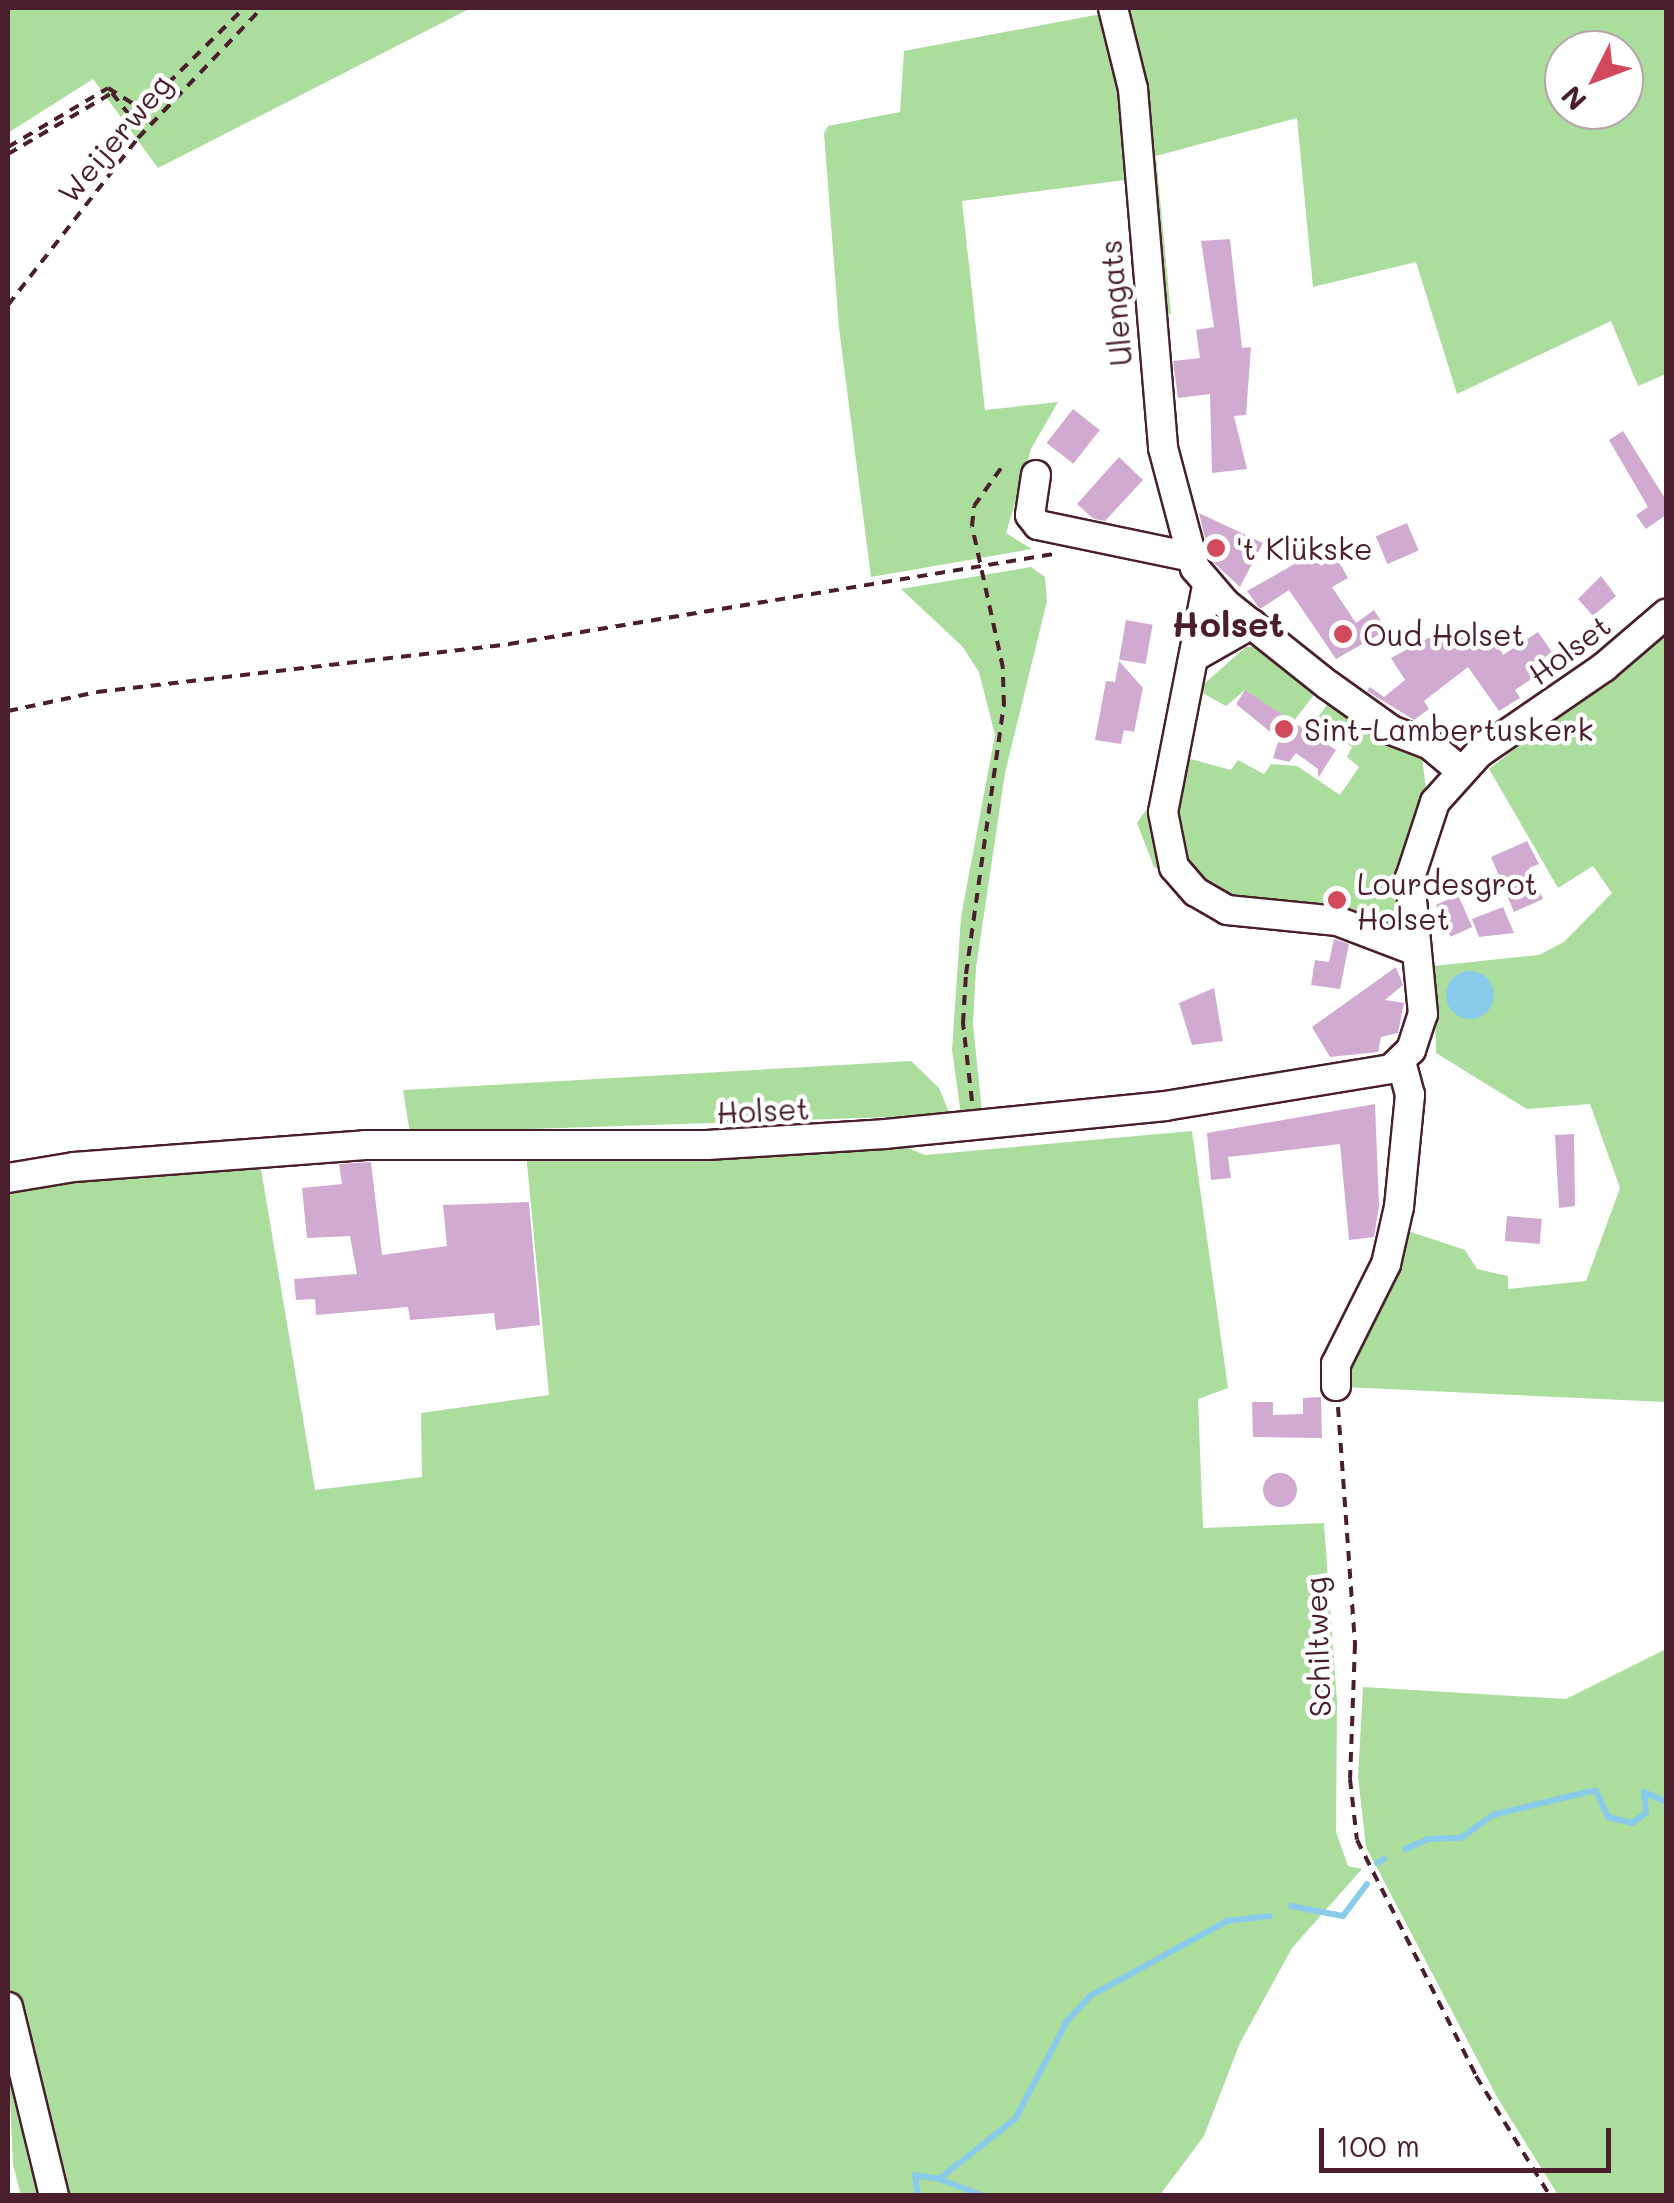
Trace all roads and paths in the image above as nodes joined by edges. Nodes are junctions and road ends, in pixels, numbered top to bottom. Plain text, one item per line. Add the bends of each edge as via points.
1 (244, 8) edge
2 (262, 8) edge
3 (1113, 8) edge
4 (144, 132) junction
5 (8, 150) edge
6 (8, 304) edge
7 (1004, 464) dead end
8 (1036, 475) dead end
9 (1072, 551) dead end
10 (1191, 557) junction
11 (977, 567) junction
12 (1207, 586) junction
13 (1666, 614) edge
14 (1252, 624) junction
15 (1194, 656) junction
16 (8, 710) edge
17 (1460, 770) junction
18 (1416, 951) junction
19 (1400, 1062) junction
20 (976, 1126) junction
21 (8, 1178) edge
22 (1336, 1386) joint
23 (8, 2007) edge
24 (54, 2196) edge
25 (1550, 2196) edge

1 - 5 path via 142,109 108,88
2 - 4 path, Weijerweg
3 - 10 street, Ulengats via 1133,89 1164,448
4 - 5 path via 112,92
4 - 6 path, Weijerweg
7 - 11 path via 974,506
8 - 10 street via 1030,516 1038,525
9 - 11 path
10 - 12 street, Ulengats
11 - 16 path via 509,644 98,692
11 - 20 path via 1003,668 996,776 963,1022
12 - 14 street
12 - 15 street
13 - 17 street, Holset
14 - 15 street
14 - 17 street via 1366,714 1430,745
15 - 18 street via 1163,812 1174,867 1196,892 1228,910 1337,921
17 - 18 street, Holset via 1418,839 1410,878
18 - 19 street, Holset via 1422,1014
19 - 20 street, Holset via 1366,1076
19 - 22 street via 1410,1095 1399,1207 1374,1294 1336,1364
20 - 21 street, Holset via 707,1146 342,1146
22 - 25 path, Schiltweg via 1355,1644 1350,1779 1357,1840 1476,2076
23 - 24 street

